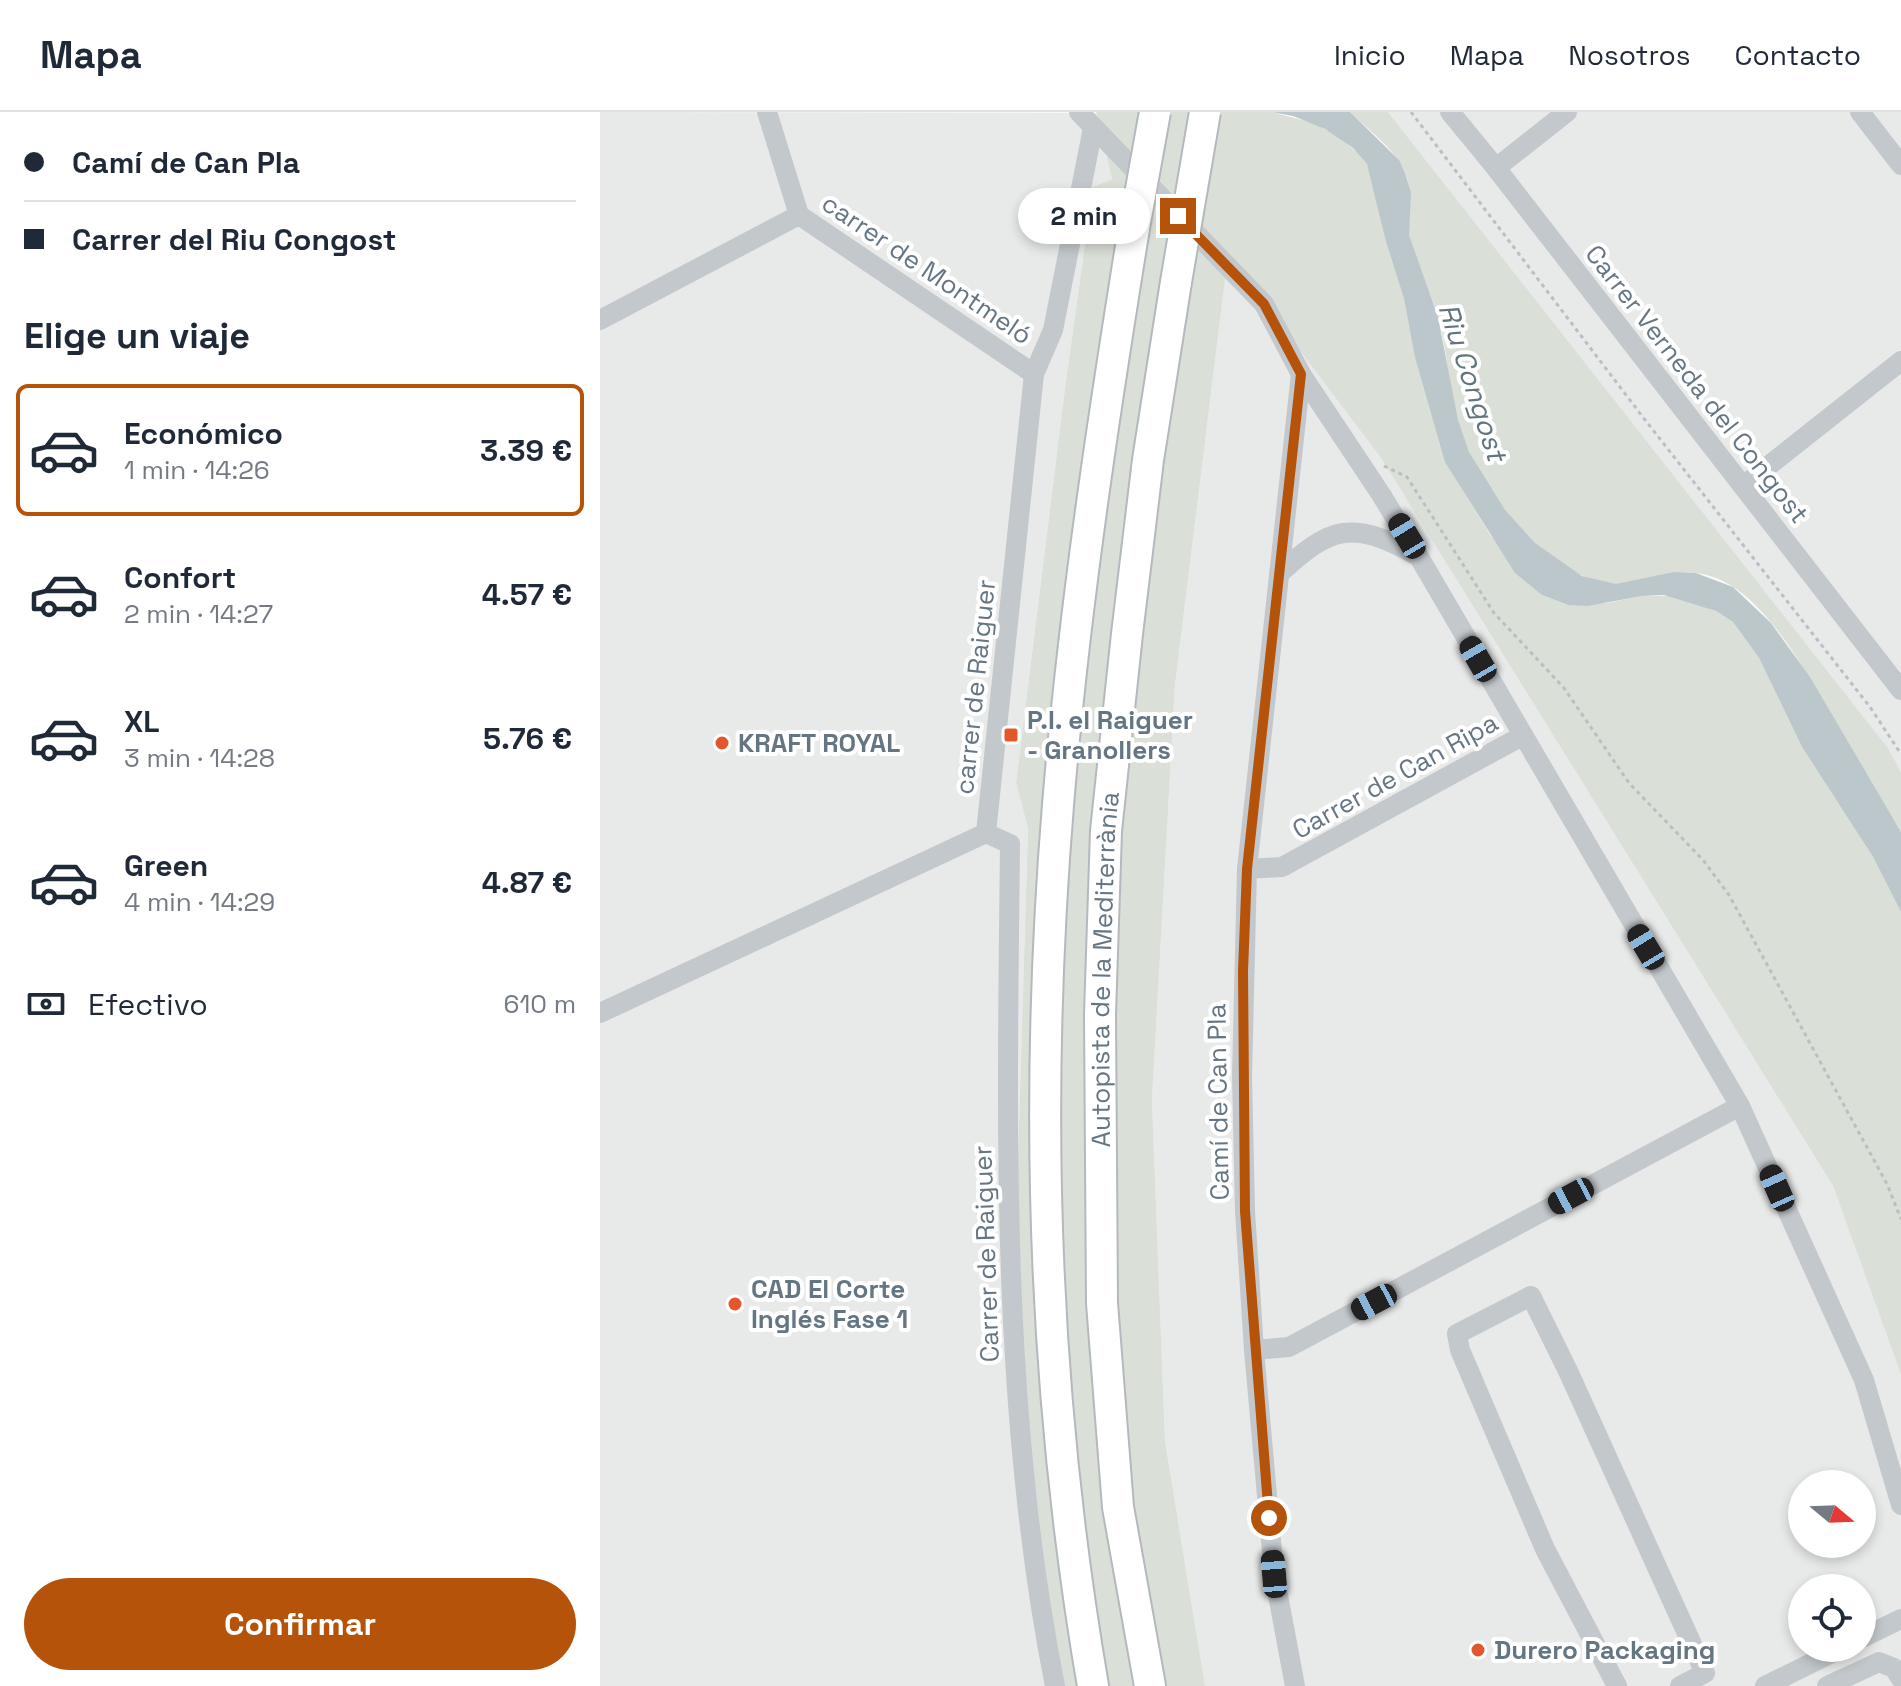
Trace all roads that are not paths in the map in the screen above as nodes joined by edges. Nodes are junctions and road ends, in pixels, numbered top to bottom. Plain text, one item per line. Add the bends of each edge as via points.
1 (767, 112) edge
2 (1079, 112) edge
3 (1155, 112) edge
4 (1205, 112) edge
5 (1450, 112) edge
6 (1567, 112) edge
7 (1860, 112) edge
8 (1093, 128) junction
9 (1901, 165) edge
10 (1496, 168) junction
11 (799, 215) junction
12 (600, 320) edge
13 (1901, 361) edge
14 (1034, 374) junction
15 (1301, 374) junction
16 (1743, 486) junction
17 (1419, 557) junction
18 (1279, 574) junction
19 (1901, 690) edge
20 (1522, 736) junction
21 (986, 833) junction
22 (1247, 869) junction
23 (600, 1013) edge
24 (1740, 1106) junction
25 (1254, 1350) junction
26 (1901, 1505) edge
27 (1901, 1619) edge
28 (1876, 1631) edge
29 (1814, 1662) edge
30 (1901, 1679) edge
31 (1055, 1686) edge
32 (1093, 1686) edge
33 (1150, 1686) edge
34 (1295, 1686) edge
35 (1617, 1686) edge
36 (1680, 1686) edge
37 (1765, 1686) edge
38 (1827, 1686) edge

1 - 11 street, carrer de Montmeló
2 - 8 street
3 - 32 highway, Autopista de la Mediterrània, bridge via 1087,540 1069,689 1050,940 1050,1305 1065,1495
4 - 33 highway, Autopista de la Mediterrània, bridge via 1148,460 1106,831 1100,1014 1102,1303 1118,1507
5 - 10 street, Carrer Verneda del Congost
6 - 10 street
7 - 9 street
8 - 14 street, carrer de Raiguer via 1053,330
8 - 15 street via 1264,304
10 - 16 street, Carrer Verneda del Congost
11 - 12 street
11 - 14 street, carrer de Montmeló
13 - 16 street
14 - 21 street, carrer de Raiguer
15 - 17 street
15 - 18 street, Camí de Can Pla
16 - 19 street, Carrer Verneda del Congost
17 - 18 street via 1376,535 1344,534 1315,543
17 - 20 street
18 - 22 street, Camí de Can Pla
20 - 22 street, Carrer de Can Ripa via 1282,867
20 - 24 street
21 - 23 street, carrer de Raiguer
21 - 31 street, Carrer de Raiguer via 1010,844 1007,1148 1015,1367 1039,1606
22 - 25 street, Camí de Can Pla via 1242,1076
24 - 25 street via 1289,1347
24 - 26 street via 1864,1380
25 - 34 street, Camí de Can Pla via 1274,1574
27 - 28 street
29 - 37 street
30 - 38 street via 1894,1668 1879,1662
35 - 36 street via 1545,1549 1458,1342 1457,1334 1531,1296 1705,1673

